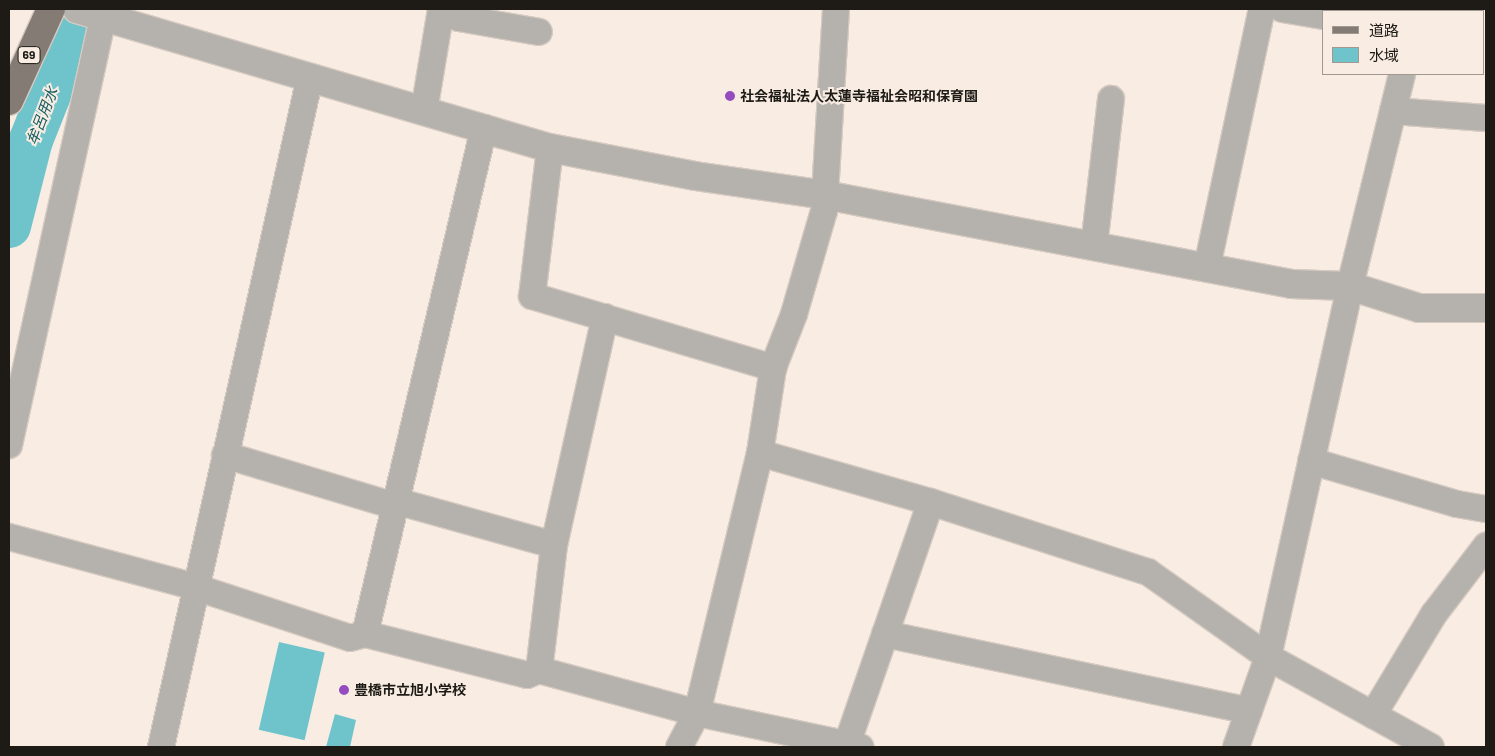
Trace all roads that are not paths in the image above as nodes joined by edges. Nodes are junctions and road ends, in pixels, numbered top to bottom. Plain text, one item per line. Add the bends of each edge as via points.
1 (836, 9) edge
2 (1262, 9) edge
3 (1282, 9) edge
4 (441, 10) edge
5 (67, 11) edge
6 (1319, 13) edge
7 (539, 32) dead end
8 (1402, 75) edge
9 (310, 77) junction
10 (1111, 99) dead end
11 (9, 101) edge
12 (424, 111) junction
13 (1393, 111) junction
14 (1486, 118) edge
15 (484, 128) junction
16 (550, 148) junction
17 (825, 195) junction
18 (1094, 246) junction
19 (1207, 267) junction
20 (1350, 286) junction
21 (1486, 308) edge
22 (605, 317) junction
23 (773, 368) junction
24 (9, 445) edge
25 (760, 453) junction
26 (226, 455) junction
27 (1311, 461) junction
28 (931, 502) junction
29 (395, 503) junction
30 (1486, 509) edge
31 (9, 537) edge
32 (554, 545) junction
33 (1486, 546) edge
34 (195, 587) junction
35 (364, 634) junction
36 (885, 634) junction
37 (1268, 658) junction
38 (539, 670) junction
39 (1249, 712) junction
40 (697, 714) junction
41 (1373, 715) junction
42 (851, 746) edge
43 (161, 747) edge
44 (679, 747) edge
45 (1236, 747) edge
46 (1431, 747) edge

1 - 17 street
2 - 19 street
3 - 6 street
4 - 7 street via 459,18
4 - 12 street
5 - 9 street
5 - 11 main road, 69
5 - 24 street
8 - 13 street
9 - 12 street
9 - 26 street
10 - 18 street
12 - 15 street
13 - 14 street
13 - 20 street
15 - 16 street
15 - 29 street
16 - 17 street via 695,176
16 - 22 street via 532,296
17 - 18 street
17 - 23 street via 824,211 794,314
18 - 19 street
19 - 20 street via 1291,284
20 - 21 street via 1419,308
20 - 27 street
22 - 23 street
22 - 32 street
23 - 25 street
25 - 28 street
25 - 40 street
26 - 29 street
26 - 34 street
27 - 30 street via 1457,504
27 - 37 street
28 - 36 street
28 - 37 street via 1148,572
29 - 32 street
29 - 35 street
31 - 34 street
32 - 38 street
33 - 41 street via 1434,614
34 - 35 street via 350,638
34 - 43 street
35 - 38 street via 527,674
36 - 39 street
36 - 42 street
37 - 39 street
37 - 41 street
38 - 40 street
39 - 45 street
40 - 42 street
40 - 44 street
41 - 46 street

